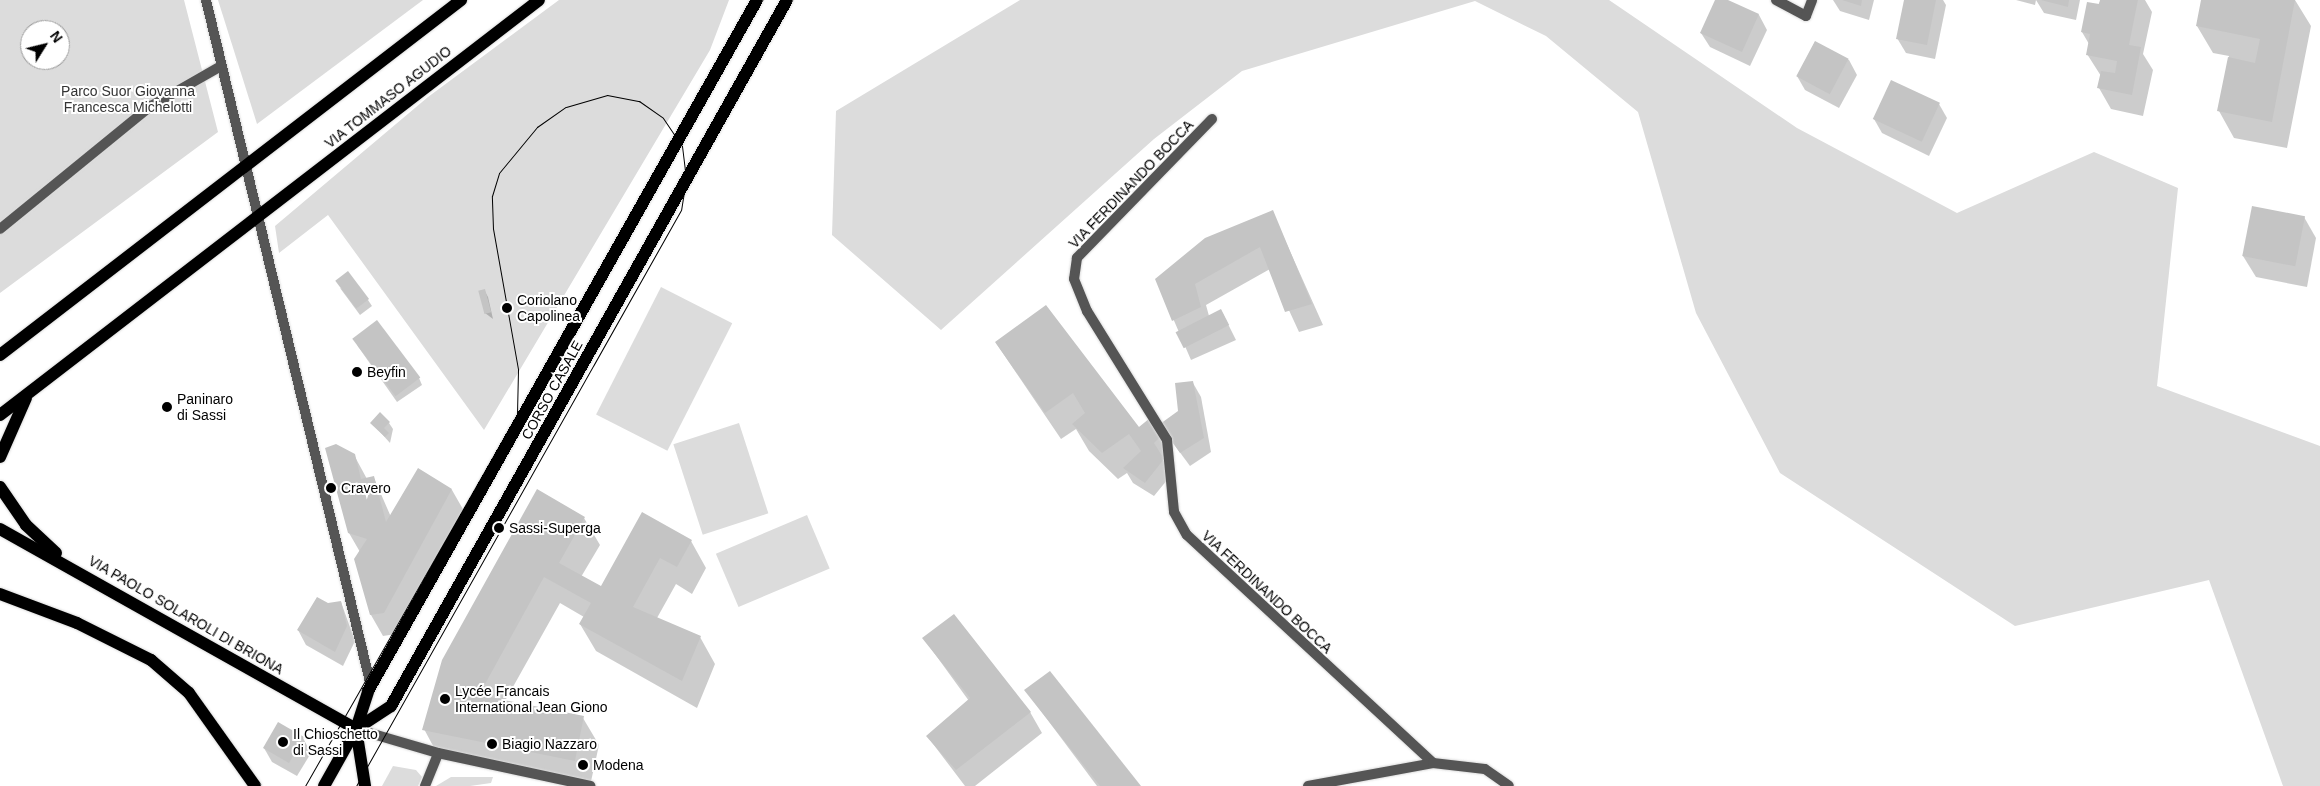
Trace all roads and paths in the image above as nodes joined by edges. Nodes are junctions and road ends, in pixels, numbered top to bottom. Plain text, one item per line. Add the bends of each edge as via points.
1 (206, 0) edge
2 (461, 0) edge
3 (539, 0) edge
4 (787, 0) edge
5 (1776, 0) edge
6 (1812, 0) edge
7 (755, 2) edge
8 (221, 66) junction
9 (1212, 119) dead end
10 (245, 164) junction
11 (256, 218) junction
12 (0, 229) edge
13 (0, 355) edge
14 (27, 395) junction
15 (0, 415) edge
16 (0, 457) edge
17 (0, 487) edge
18 (0, 529) edge
19 (71, 566) junction
20 (1, 595) edge
21 (371, 686) junction
22 (356, 728) junction
23 (438, 753) junction
24 (1433, 763) junction
25 (255, 786) edge
26 (324, 786) edge
27 (365, 786) edge
28 (425, 786) edge
29 (590, 786) edge
30 (1308, 786) edge
31 (1508, 786) edge

1 - 8 street
2 - 10 main road
3 - 11 main road, VIA TOMMASO AGUDIO
4 - 22 main road, CORSO CASALE via 391,706
5 - 6 street via 1806,16
7 - 21 main road, CORSO CASALE
8 - 10 street
8 - 12 street via 151,106
9 - 24 street, VIA FERDINANDO BOCCA via 1077,258 1074,279 1087,311 1167,440 1174,512 1187,535
10 - 11 street
10 - 13 main road
11 - 14 main road, VIA TOMMASO AGUDIO
11 - 21 street
14 - 15 main road, VIA TOMMASO AGUDIO
14 - 16 main road
17 - 19 main road via 26,525
18 - 19 main road, VIA PAOLO SOLAROLI DI BRIONA
19 - 22 main road, VIA PAOLO SOLAROLI DI BRIONA
20 - 25 main road via 76,623 151,660 189,693
21 - 22 main road, CORSO CASALE
22 - 23 street
22 - 26 main road, CORSO CASALE
22 - 27 main road
23 - 28 street
23 - 29 street
24 - 30 street
24 - 31 street via 1485,769

